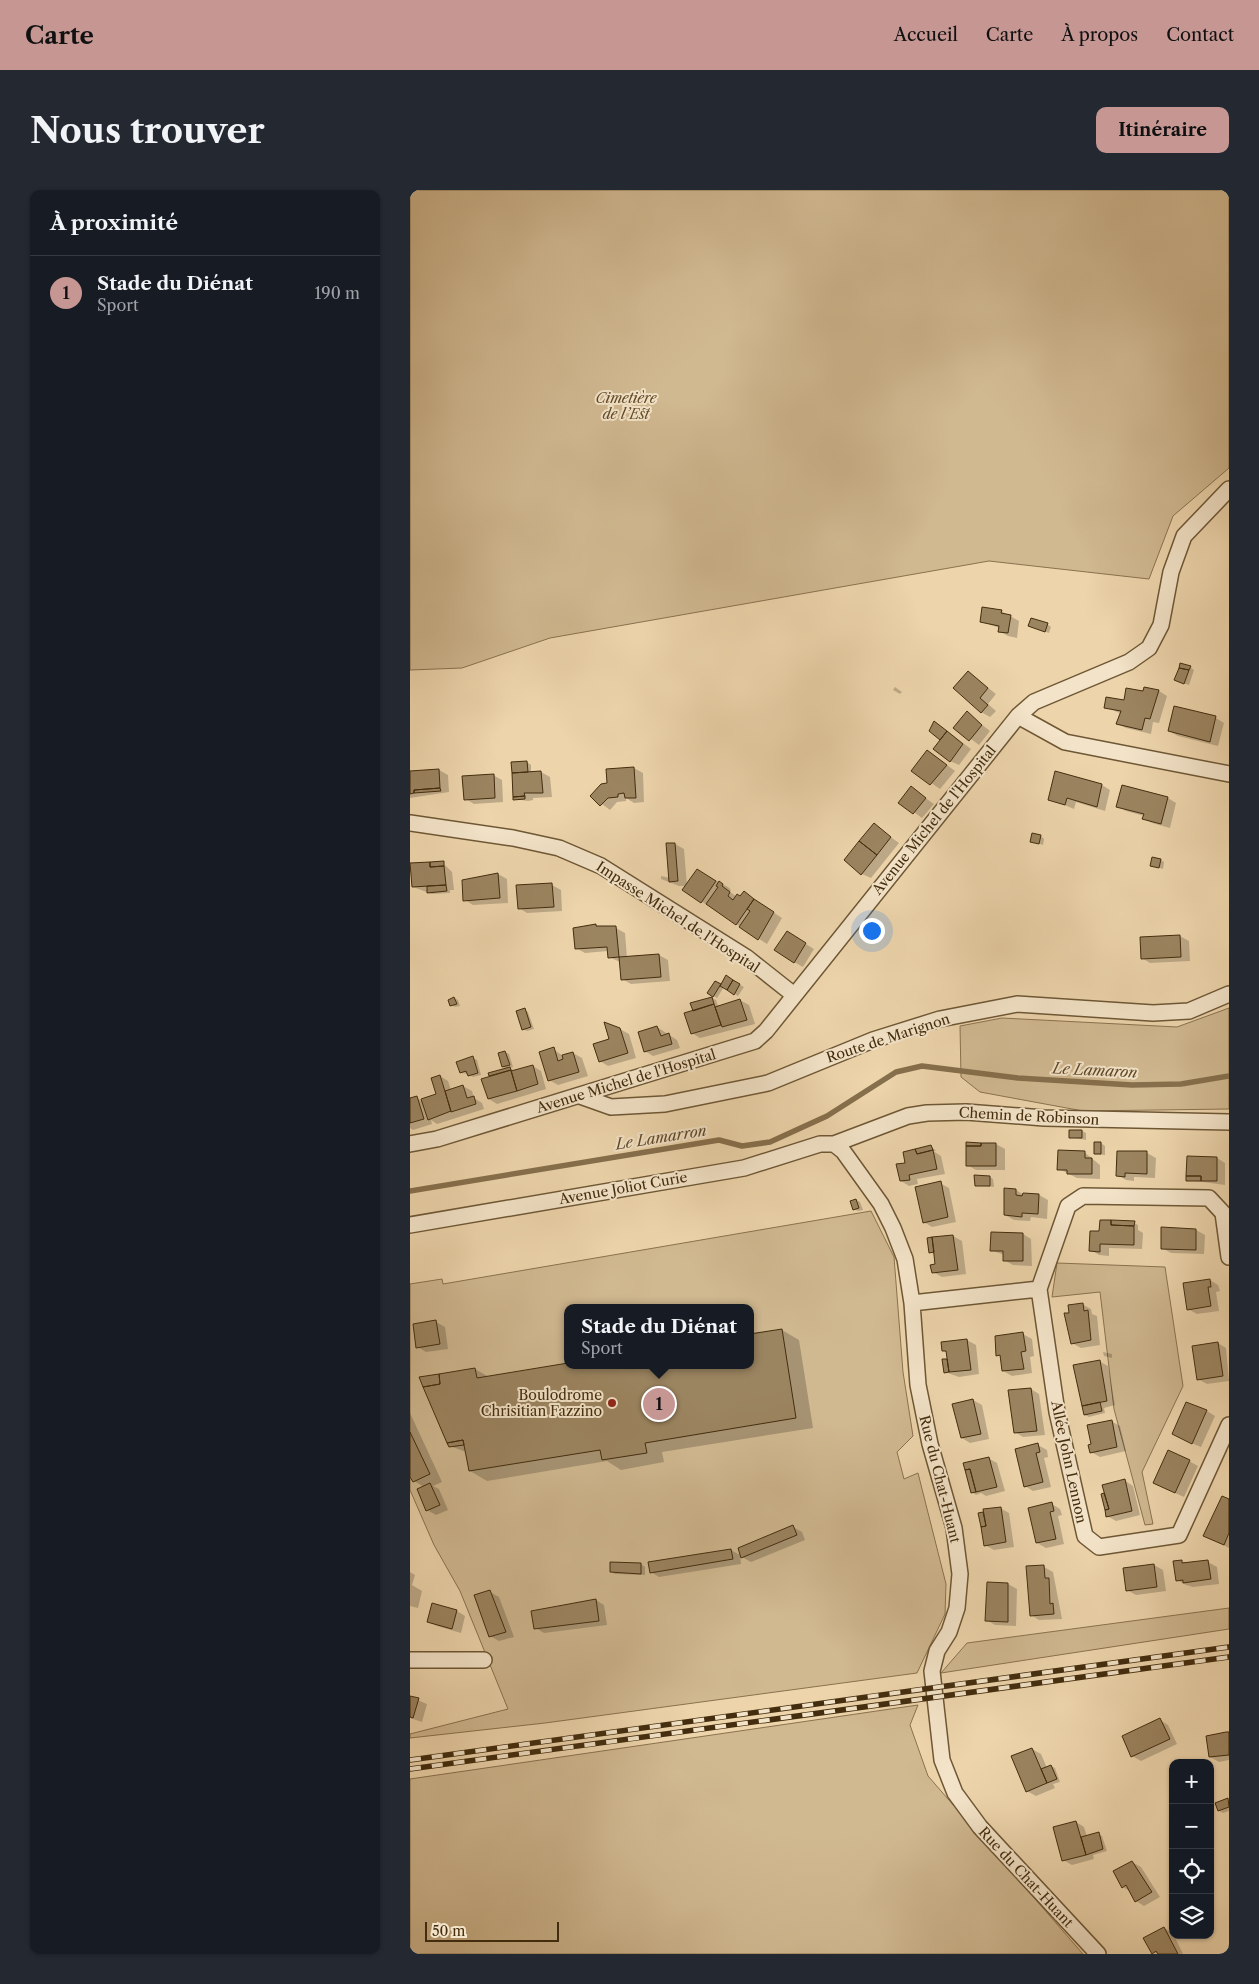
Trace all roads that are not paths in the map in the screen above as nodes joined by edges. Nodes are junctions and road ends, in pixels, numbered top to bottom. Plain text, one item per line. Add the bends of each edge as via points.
1 (1229, 489) edge
2 (1018, 716) junction
3 (1229, 774) edge
4 (410, 823) edge
5 (1229, 994) edge
6 (794, 995) junction
7 (580, 1096) junction
8 (1229, 1122) edge
9 (410, 1144) edge
10 (834, 1144) junction
11 (410, 1224) edge
12 (1229, 1257) edge
13 (1039, 1289) junction
14 (912, 1303) junction
15 (1229, 1425) edge
16 (410, 1660) edge
17 (484, 1660) dead end
18 (1098, 1954) edge

1 - 2 street, Avenue Michel de l'Hospital via 1184,536 1171,572 1161,624 1149,648 1129,662 1034,702
2 - 3 street via 1065,742
2 - 6 street, Avenue Michel de l'Hospital
4 - 6 street, Impasse Michel de l'Hospital via 559,848 601,866 746,957
5 - 7 street, Route de Marignon via 1190,1011 1017,1004 940,1019 873,1040 768,1083 664,1104 611,1107
6 - 7 street, Avenue Michel de l'Hospital via 755,1041
7 - 9 street, Avenue Michel de l'Hospital via 437,1139
8 - 10 street, Chemin de Robinson via 928,1113 908,1116
10 - 11 street, Avenue Joliot Curie via 820,1144 744,1168
10 - 14 street, Rue du Chat-Huant via 843,1151 881,1204 893,1228 905,1259
12 - 13 street, Allée John Lennon via 1223,1213 1209,1198 1083,1196 1068,1206
13 - 14 street
13 - 15 street, Allée John Lennon via 1057,1412 1085,1536 1099,1547 1179,1535
14 - 18 street, Rue du Chat-Huant via 918,1385 930,1444 954,1528 960,1574 957,1608 949,1632 937,1651 932,1671 942,1760 955,1793 980,1827
16 - 17 street

